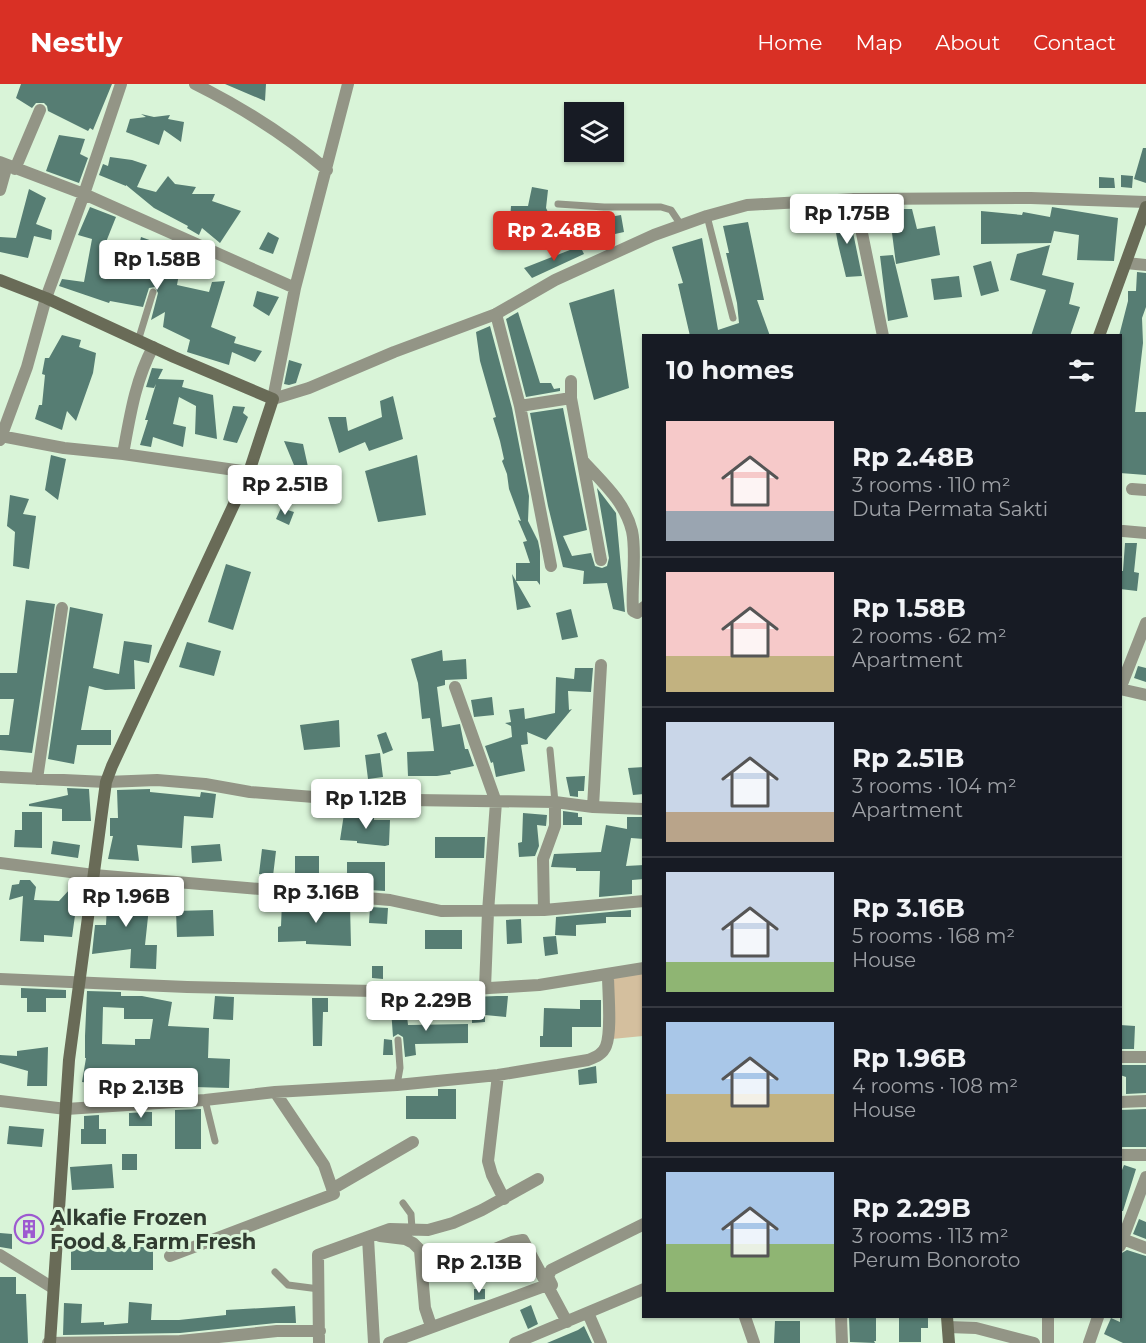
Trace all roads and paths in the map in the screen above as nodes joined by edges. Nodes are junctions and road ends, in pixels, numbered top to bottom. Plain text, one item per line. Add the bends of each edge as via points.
1 (121, 84) edge
2 (195, 84) edge
3 (348, 84) edge
4 (40, 110) dead end
5 (7, 165) edge
6 (327, 170) junction
7 (0, 190) edge
8 (84, 194) junction
9 (855, 200) junction
10 (1146, 202) edge
11 (558, 204) dead end
12 (1146, 207) edge
13 (707, 216) junction
14 (681, 225) junction
15 (1126, 262) junction
16 (1146, 265) edge
17 (0, 280) edge
18 (295, 288) junction
19 (153, 292) dead end
20 (46, 298) junction
21 (496, 314) junction
22 (733, 318) dead end
23 (883, 334) edge
24 (1100, 334) edge
25 (138, 341) junction
26 (153, 347) junction
27 (571, 381) dead end
28 (572, 398) junction
29 (273, 399) junction
30 (520, 406) junction
31 (0, 438) edge
32 (123, 454) junction
33 (583, 461) junction
34 (249, 472) junction
35 (1132, 489) dead end
36 (1146, 490) edge
37 (1123, 531) dead end
38 (1146, 533) edge
39 (601, 560) dead end
40 (551, 566) dead end
41 (62, 608) dead end
42 (642, 608) edge
43 (1146, 623) edge
44 (601, 664) dead end
45 (1122, 684) edge
46 (455, 687) dead end
47 (1122, 689) edge
48 (1146, 695) edge
49 (550, 750) dead end
50 (0, 777) edge
51 (37, 779) junction
52 (106, 782) junction
53 (496, 802) junction
54 (555, 802) junction
55 (593, 807) junction
56 (642, 809) edge
57 (0, 863) edge
58 (94, 875) junction
59 (642, 902) edge
60 (544, 910) junction
61 (488, 912) junction
62 (642, 968) edge
63 (608, 975) junction
64 (0, 979) edge
65 (80, 983) junction
66 (485, 988) junction
67 (398, 1040) dead end
68 (1122, 1057) edge
69 (1146, 1057) edge
70 (498, 1076) junction
71 (397, 1085) junction
72 (275, 1092) junction
73 (206, 1100) junction
74 (0, 1101) edge
75 (1146, 1101) edge
76 (1122, 1102) edge
77 (66, 1108) junction
78 (215, 1141) dead end
79 (413, 1142) dead end
80 (1122, 1155) edge
81 (1146, 1155) edge
82 (1146, 1177) edge
83 (538, 1179) dead end
84 (332, 1189) junction
85 (504, 1199) junction
86 (403, 1203) dead end
87 (642, 1225) edge
88 (412, 1229) junction
89 (370, 1237) junction
90 (1122, 1238) edge
91 (1122, 1241) edge
92 (1146, 1248) edge
93 (0, 1255) edge
94 (170, 1257) dead end
95 (275, 1272) dead end
96 (423, 1278) junction
97 (547, 1285) junction
98 (319, 1289) junction
99 (642, 1290) edge
100 (53, 1291) junction
101 (588, 1313) junction
102 (745, 1318) edge
103 (841, 1318) edge
104 (1048, 1318) edge
105 (1098, 1318) edge
106 (568, 1321) junction
107 (948, 1322) edge
108 (431, 1326) junction
109 (320, 1337) edge
110 (50, 1340) edge
111 (374, 1343) edge
112 (389, 1343) edge
113 (515, 1343) edge
114 (601, 1343) edge
115 (754, 1343) edge
116 (842, 1343) edge
117 (949, 1343) edge
118 (1034, 1343) edge
119 (1048, 1343) edge
120 (1089, 1343) edge

1 - 8 street
2 - 6 street via 274,128
3 - 6 street
4 - 5 street
5 - 7 street
5 - 8 street
6 - 18 street
8 - 18 street
8 - 20 street
9 - 10 street via 1031,198
9 - 13 street via 770,202
9 - 23 street
11 - 14 lane via 661,207 671,210
12 - 15 main road
13 - 14 street
13 - 22 lane
14 - 21 street via 555,280
15 - 16 street
15 - 24 main road
17 - 20 main road
18 - 29 street
19 - 25 lane
20 - 25 main road
20 - 31 street via 27,367
21 - 29 street
21 - 30 street
25 - 26 main road
26 - 29 main road
26 - 32 street via 133,396
27 - 28 street
28 - 30 street
28 - 33 street
29 - 34 main road
30 - 40 street
31 - 32 street
32 - 34 street
33 - 39 street
33 - 42 street via 612,493 627,517 632,532 633,611 637,613
34 - 52 main road
35 - 36 street
37 - 38 street
41 - 51 street
43 - 45 street
44 - 55 street
46 - 53 street
47 - 48 street
49 - 54 lane
50 - 51 street
51 - 52 street
52 - 53 street via 169,781 310,798
52 - 58 main road
53 - 54 street
53 - 61 street
54 - 55 street
54 - 60 street via 555,826 543,859
55 - 56 street
57 - 58 street
58 - 61 street via 390,900 441,911
58 - 65 main road
59 - 60 street
60 - 61 street
61 - 66 street
62 - 63 street
63 - 66 street
63 - 70 street via 608,1034 606,1046 597,1056
64 - 65 street
65 - 66 street via 423,992
65 - 77 main road
67 - 71 lane
68 - 69 street
70 - 71 street
70 - 85 street via 490,1170
71 - 72 street
72 - 73 street
72 - 84 street via 324,1165
73 - 77 street
73 - 78 lane
74 - 77 street
75 - 76 street
77 - 100 main road
79 - 84 street
80 - 81 street
82 - 90 street
83 - 85 street
84 - 94 street via 334,1194
85 - 88 street via 435,1229
86 - 88 lane via 411,1214
87 - 106 street via 549,1273
88 - 89 street via 390,1229
89 - 96 street via 391,1236 413,1243 420,1250
89 - 98 street via 318,1255
89 - 111 street
91 - 92 street
93 - 100 street
95 - 98 lane via 288,1285
96 - 97 street via 523,1240
96 - 108 street
97 - 106 street
97 - 108 street
98 - 109 street
99 - 101 street
100 - 110 main road
101 - 106 street
101 - 114 street
102 - 115 street
103 - 116 street
104 - 119 street
105 - 120 street
106 - 113 street
107 - 117 main road
107 - 118 street
108 - 112 street
109 - 110 street via 277,1331 180,1341

